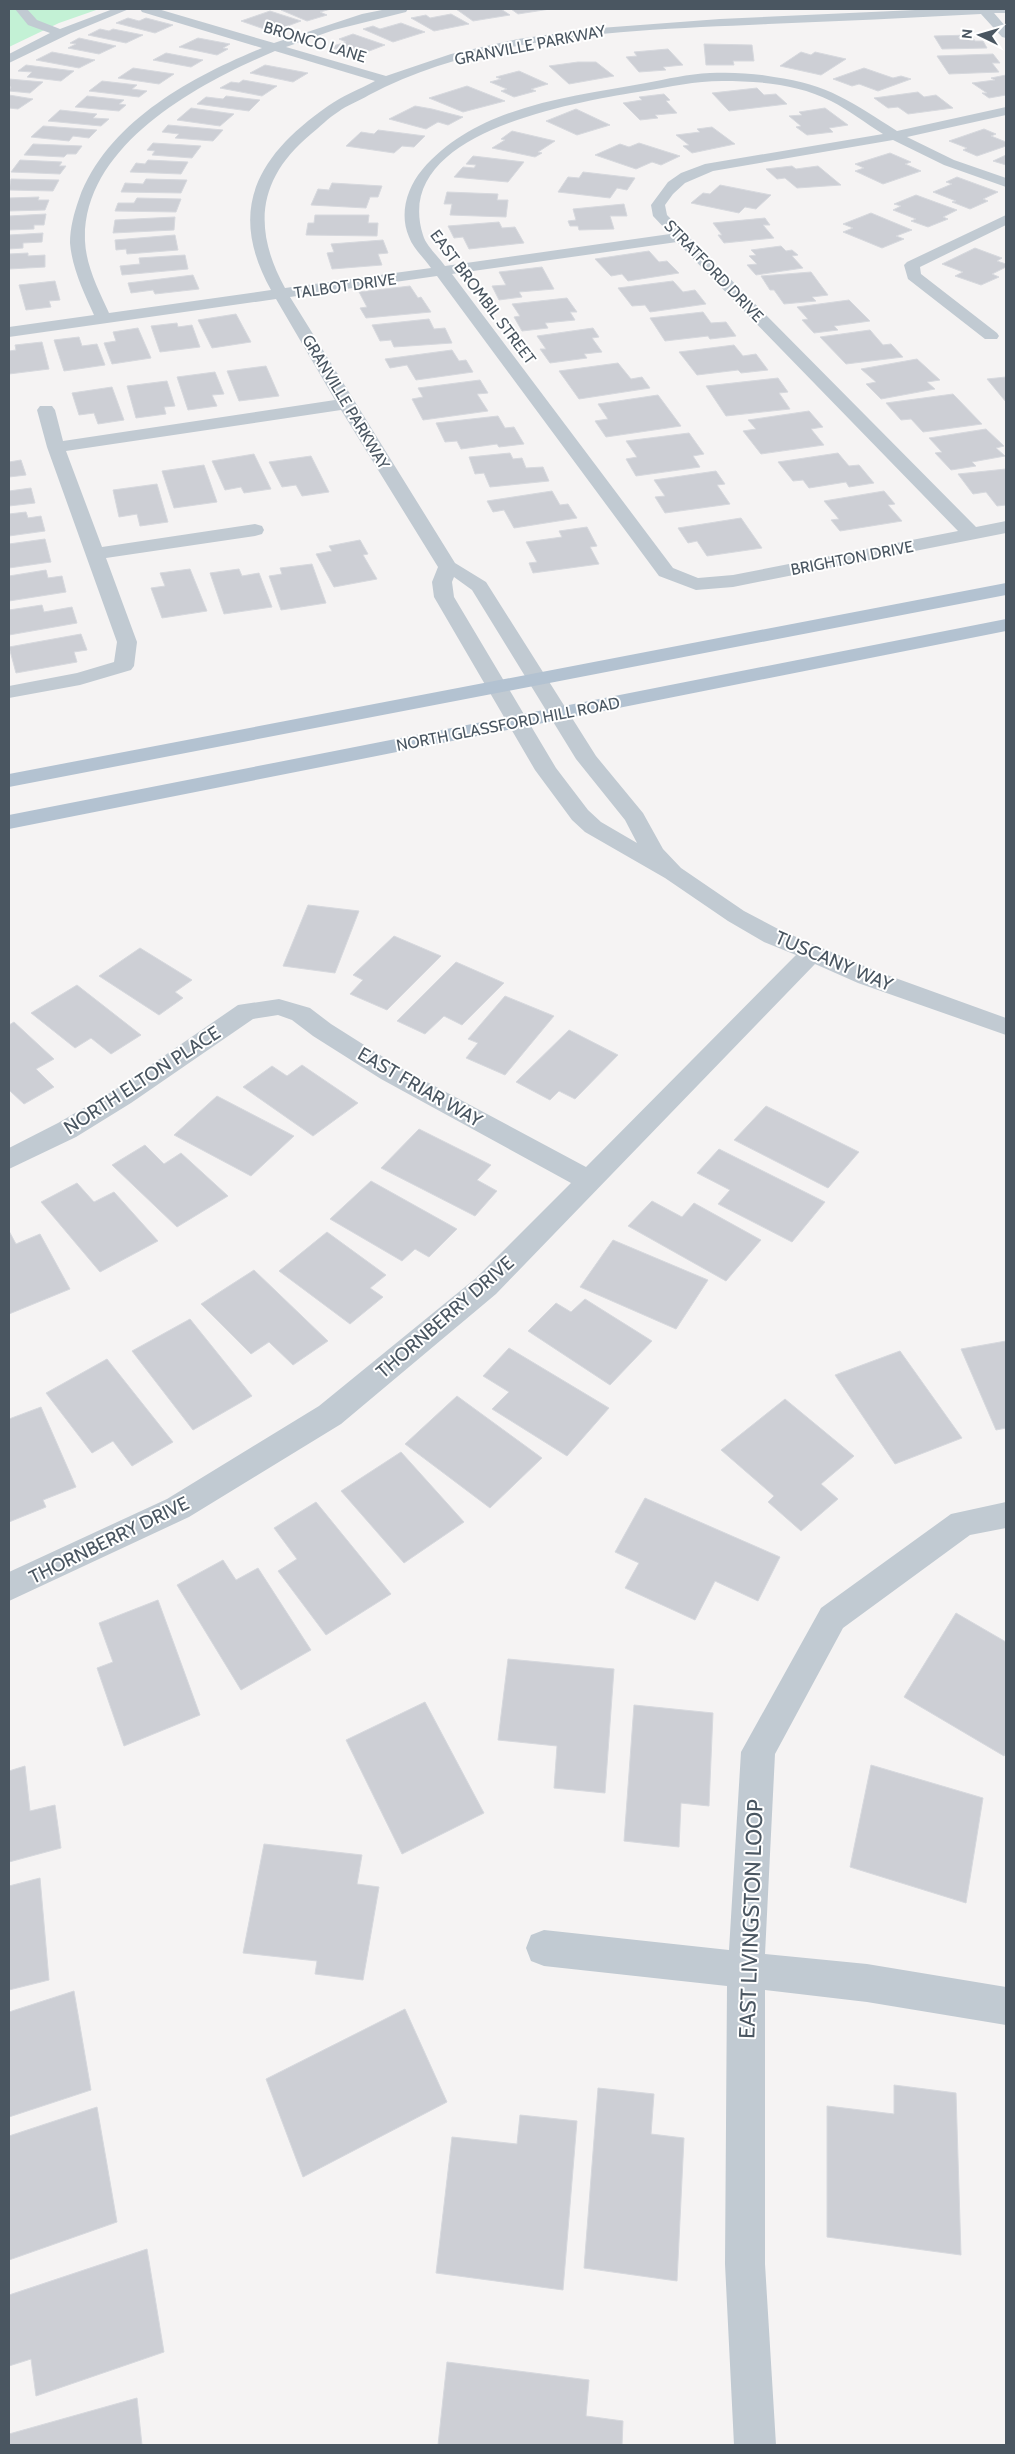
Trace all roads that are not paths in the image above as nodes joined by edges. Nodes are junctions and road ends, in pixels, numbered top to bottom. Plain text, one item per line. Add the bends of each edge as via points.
1 (21, 9) edge
2 (123, 9) edge
3 (146, 9) edge
4 (402, 9) edge
5 (1006, 9) edge
6 (984, 10) junction
7 (62, 33) junction
8 (1006, 34) edge
9 (276, 48) junction
10 (9, 59) edge
11 (388, 81) junction
12 (1006, 111) edge
13 (896, 136) junction
14 (1006, 183) edge
15 (1006, 219) edge
16 (681, 237) junction
17 (442, 272) junction
18 (281, 295) junction
19 (104, 319) junction
20 (9, 332) edge
21 (992, 336) dead end
22 (345, 404) junction
23 (46, 410) dead end
24 (56, 448) junction
25 (1006, 527) edge
26 (255, 530) dead end
27 (972, 534) junction
28 (95, 554) junction
29 (448, 567) junction
30 (696, 584) joint
31 (1006, 590) edge
32 (1006, 625) edge
33 (537, 680) junction
34 (496, 688) junction
35 (9, 692) edge
36 (558, 714) junction
37 (516, 722) junction
38 (9, 781) edge
39 (9, 822) edge
40 (673, 873) junction
41 (811, 954) junction
42 (247, 1011) joint
43 (1006, 1027) edge
44 (9, 1159) edge
45 (590, 1181) junction
46 (1006, 1515) edge
47 (9, 1587) edge
48 (544, 1948) dead end
49 (746, 1971) junction
50 (1006, 2006) edge
51 (755, 2445) edge

1 - 7 street via 23,16 36,24
2 - 7 street
3 - 9 street, BRONCO LANE
4 - 9 street via 333,27
5 - 6 street, GRANVILLE PARKWAY
6 - 8 street
6 - 11 street, GRANVILLE PARKWAY via 611,29 496,48 450,59
7 - 10 street
9 - 11 street, BRONCO LANE
9 - 19 street via 212,76 164,106 125,137 100,171 86,198 77,234 84,272
11 - 18 street, GRANVILLE PARKWAY via 338,106 302,131 279,155 262,183 257,212 259,247
12 - 13 street, STRATFORD DRIVE
13 - 14 street via 954,165
13 - 16 street, STRATFORD DRIVE via 710,167 681,178 664,192 658,205 660,216
13 - 17 street, EAST BROMBIL STREET via 837,96 782,81 748,78 708,77 574,98 520,114 477,132 442,156 418,183 411,210 416,237
15 - 21 street via 912,265 913,276
16 - 17 street, TALBOT DRIVE
16 - 27 street, STRATFORD DRIVE
17 - 18 street, TALBOT DRIVE
17 - 30 street, EAST BROMBIL STREET via 666,572
18 - 19 street, TALBOT DRIVE
18 - 22 street, GRANVILLE PARKWAY
19 - 20 street, TALBOT DRIVE
22 - 24 street
22 - 29 street, GRANVILLE PARKWAY
23 - 24 street
24 - 28 street
25 - 27 street, BRIGHTON DRIVE
26 - 28 street
27 - 30 street, BRIGHTON DRIVE via 733,581
28 - 35 street via 127,642 124,666 80,679
29 - 33 street via 471,578 479,586
29 - 34 street via 442,582 444,597
31 - 33 main road, NORTH GLASSFORD HILL ROAD
32 - 36 main road, NORTH GLASSFORD HILL ROAD
33 - 34 main road, NORTH GLASSFORD HILL ROAD
33 - 36 street, TUSCANY WAY
34 - 37 street, TUSCANY WAY
34 - 38 main road, NORTH GLASSFORD HILL ROAD
36 - 37 main road, NORTH GLASSFORD HILL ROAD
36 - 40 street, TUSCANY WAY via 600,776 635,818 654,853
37 - 39 main road, NORTH GLASSFORD HILL ROAD
37 - 40 street, TUSCANY WAY via 580,815 609,838
40 - 41 street, TUSCANY WAY via 736,916
41 - 43 street, TUSCANY WAY via 866,978
41 - 45 street, THORNBERRY DRIVE
42 - 44 street, NORTH ELTON PLACE via 122,1097
42 - 45 street, EAST FRIAR WAY via 279,1006 301,1014 390,1072
45 - 47 street, THORNBERRY DRIVE via 486,1286 330,1415 178,1508
46 - 49 street, EAST LIVINGSTON LOOP via 962,1524 832,1618 758,1752
48 - 49 street
49 - 50 street via 867,1983
49 - 51 street, EAST LIVINGSTON LOOP via 745,2264

